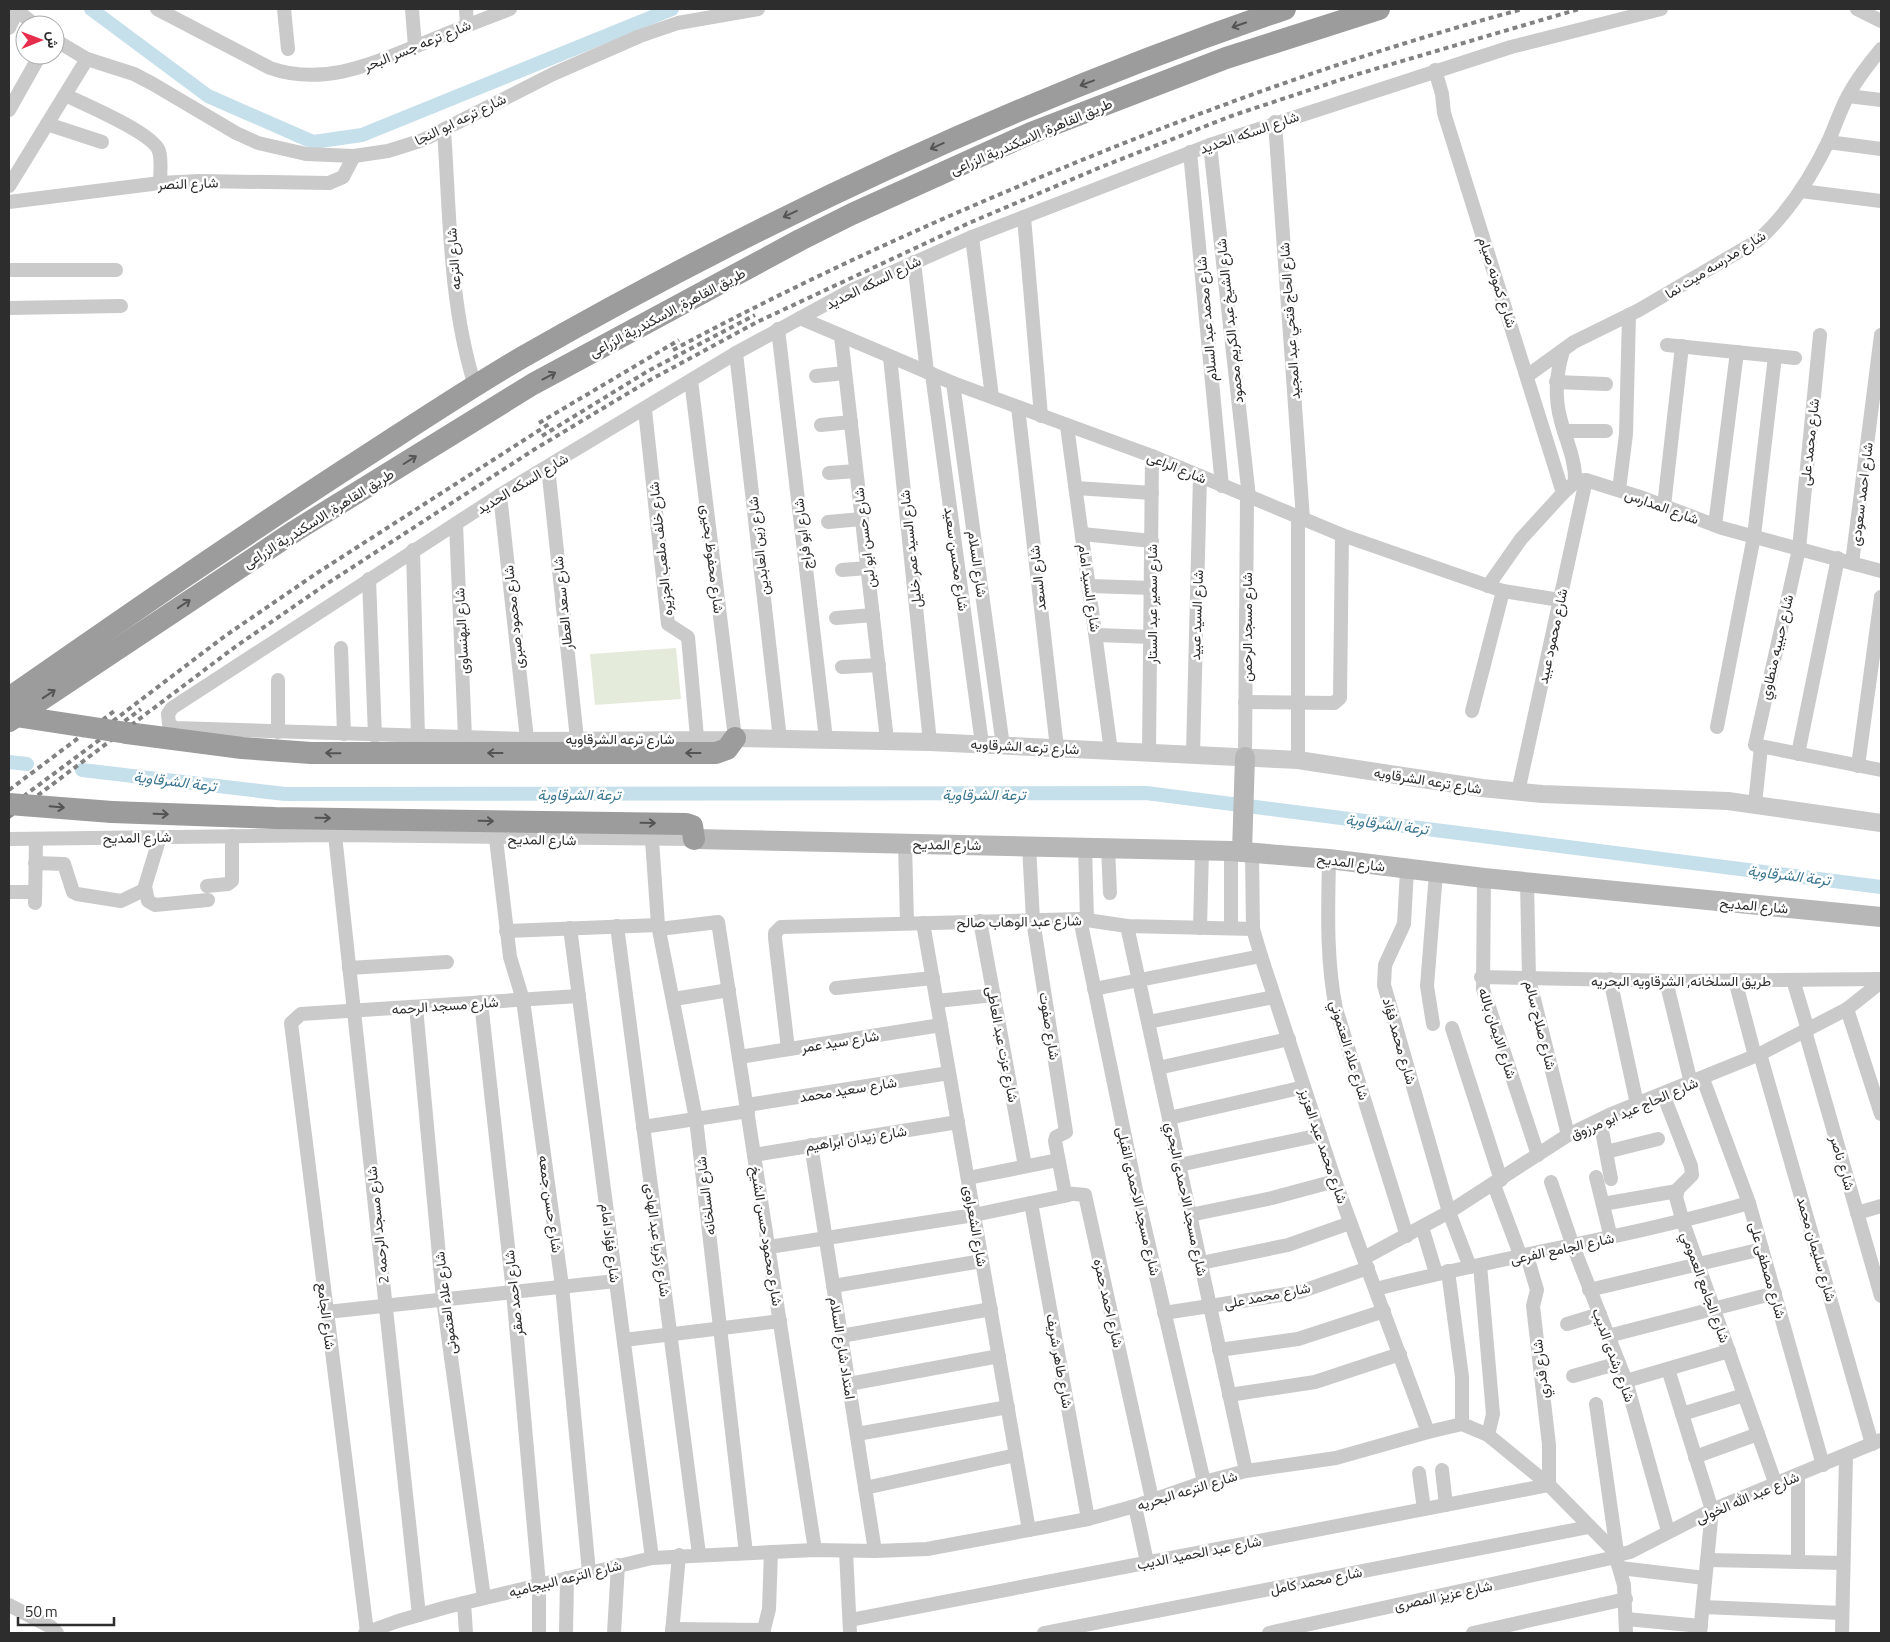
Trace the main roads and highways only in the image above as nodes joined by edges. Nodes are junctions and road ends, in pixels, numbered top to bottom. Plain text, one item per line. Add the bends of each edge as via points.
1 (1285, 9) edge
2 (1380, 9) edge
3 (9, 698) edge
4 (9, 715) edge
5 (9, 721) edge
6 (735, 738) road end
7 (1245, 764) road end
8 (9, 804) edge
9 (694, 839) joint
10 (1242, 852) junction
11 (1881, 917) edge

1 -> 3 highway, طريق القاهرة, الاسكندرية الزراعى via 1020,110 764,227 475,386 200,564
5 -> 2 highway, طريق القاهرة, الاسكندرية الزراعى via 295,531 525,389 800,240 1032,133 1226,58
6 -> 4 highway, bridge via 727,749 716,753 338,754 242,748
7 - 10 main road
8 -> 9 highway, bridge via 112,812 285,818 686,824 692,826
9 - 10 main road, شارع المديح
10 - 11 main road, شارع المديح via 1329,858 1407,870

